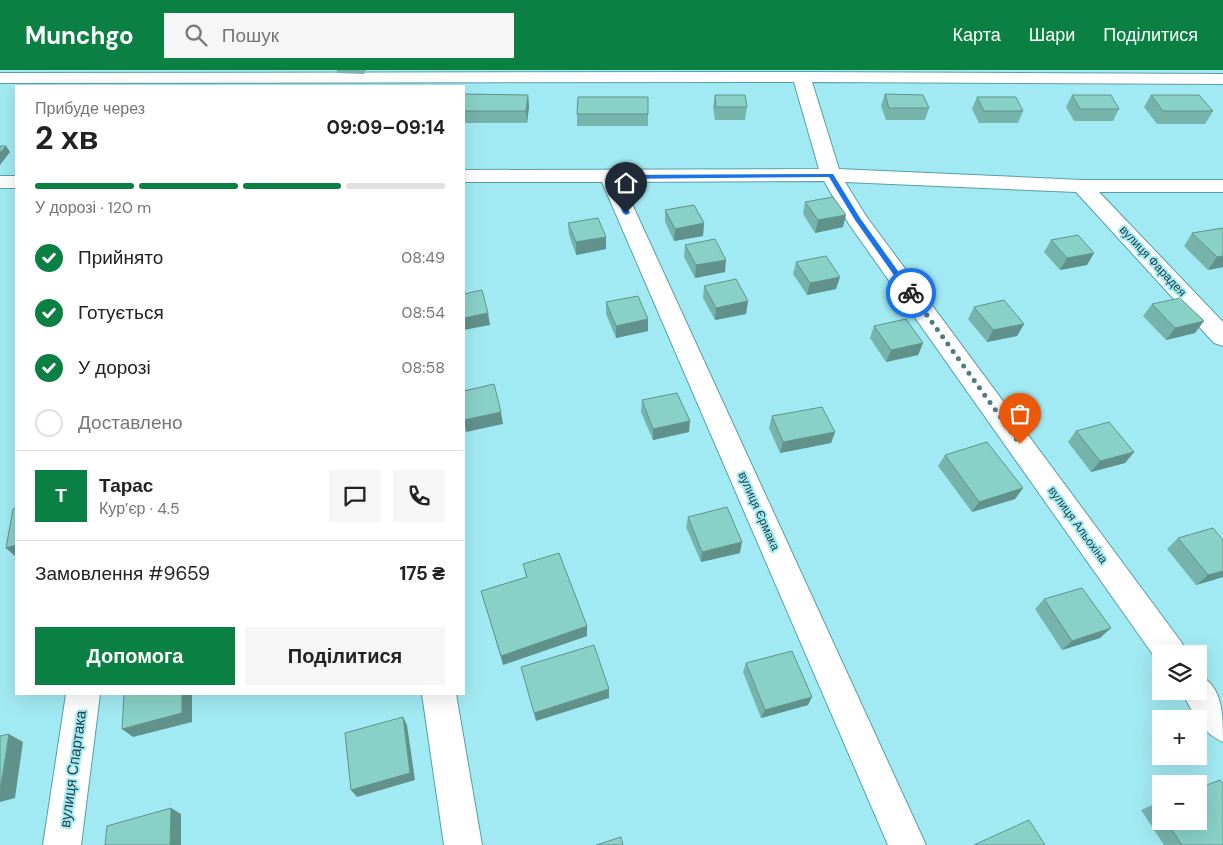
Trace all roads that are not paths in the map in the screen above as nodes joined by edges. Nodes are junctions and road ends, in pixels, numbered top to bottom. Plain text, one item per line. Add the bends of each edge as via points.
1 (963, 74) edge
2 (801, 77) junction
3 (0, 78) edge
4 (391, 78) edge
5 (1223, 79) edge
6 (831, 175) junction
7 (465, 176) edge
8 (610, 177) junction
9 (0, 182) edge
10 (15, 182) edge
11 (1082, 186) junction
12 (1223, 186) edge
13 (1223, 337) edge
14 (1164, 645) edge
15 (83, 695) edge
16 (440, 695) edge
17 (1205, 700) edge
18 (1223, 725) edge
19 (62, 845) edge
20 (463, 845) edge
21 (907, 845) edge

1 - 2 street
1 - 5 street
2 - 4 street
2 - 6 street, вулиця Альохіна
3 - 4 street
6 - 8 street
6 - 11 street
6 - 14 street, вулиця Альохіна via 862,227
7 - 8 street
8 - 21 street, вулиця Єрмака
9 - 10 street
11 - 12 street
11 - 13 street, вулиця Фарадея
15 - 19 street, вулиця Спартака
16 - 20 street
17 - 18 street

